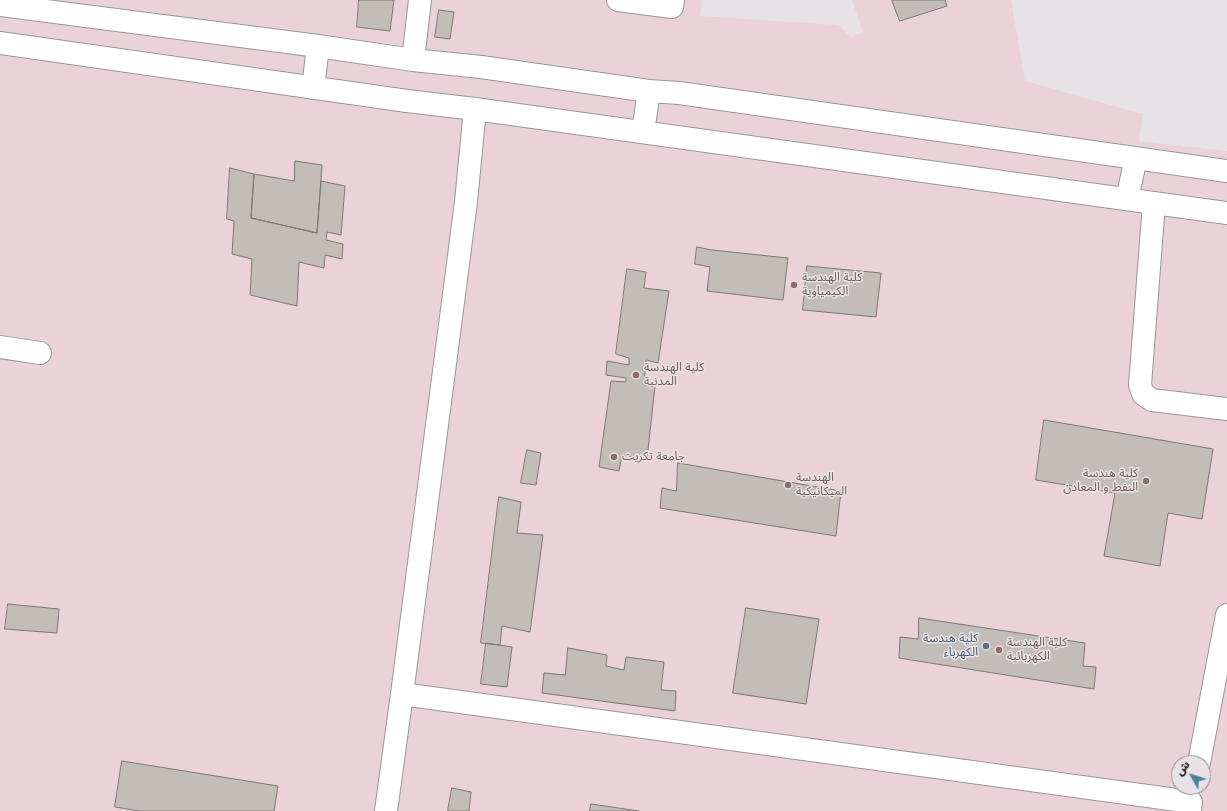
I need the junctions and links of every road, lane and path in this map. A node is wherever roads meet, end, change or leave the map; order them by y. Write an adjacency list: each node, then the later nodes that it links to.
1 (420, 0): 7 (street)
2 (618, 0): 3 (street)
3 (672, 0)
4 (0, 5): 6 (street)
5 (0, 43): 8 (street)
6 (318, 46): 7 (street); 8 (street)
7 (413, 60): 9 (street)
8 (313, 88): 10 (street)
9 (649, 91): 11 (street); 12 (street)
10 (475, 109): 11 (street); 21 (street)
11 (643, 132): 14 (street)
12 (1136, 158): 13 (street); 14 (street)
13 (1227, 171)
14 (1127, 199): 15 (street)
15 (1154, 203): 16 (street); 19 (street)
16 (1227, 213)
17 (0, 348): 18 (street)
18 (40, 353)
19 (1227, 409)
20 (1227, 614): 22 (street)
21 (402, 694): 23 (street); 24 (street)
22 (1201, 755)
23 (1192, 800)
24 (386, 811)

